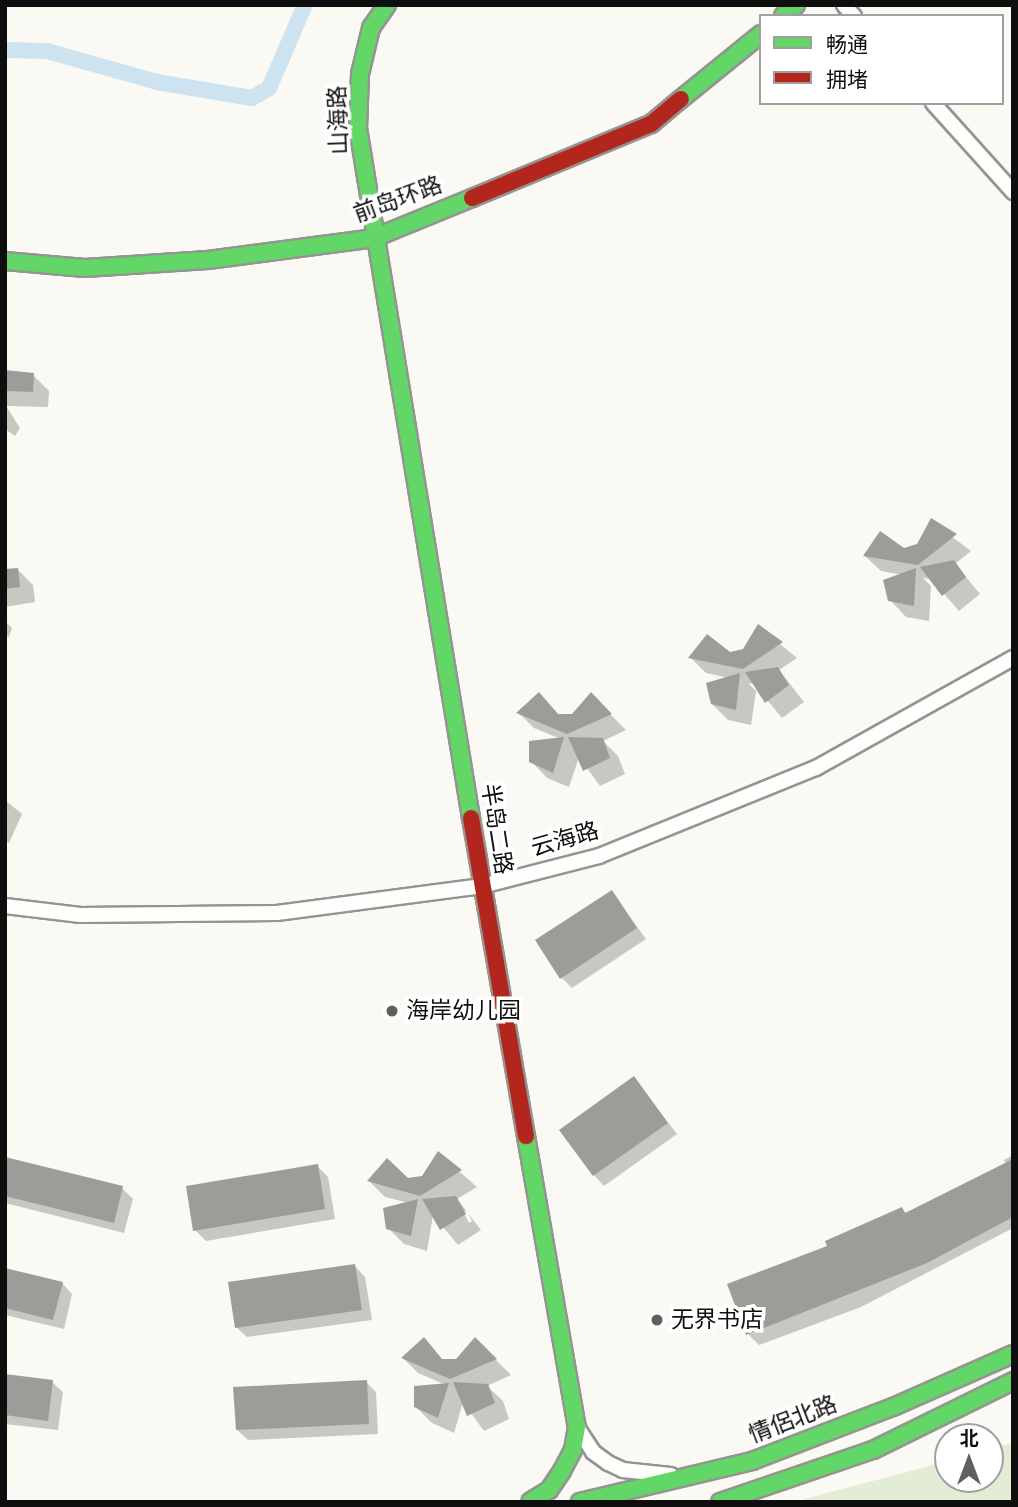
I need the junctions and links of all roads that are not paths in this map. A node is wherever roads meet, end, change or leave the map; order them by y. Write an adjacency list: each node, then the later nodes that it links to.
1 (387, 5): 5 (street, 山海路)
2 (759, 36): 5 (street, 前岛环路)
3 (935, 105): 4 (street)
4 (1013, 192)
5 (374, 238): 6 (street, 前岛环路); 8 (street, 半岛二路)
6 (5, 261)
7 (1013, 658): 8 (street, 云海路)
8 (482, 886): 9 (street, 云海路); 12 (street, 半岛二路)
9 (5, 906)
10 (1013, 1354): 13 (street, 情侶北路)
11 (1013, 1381): 16 (street)
12 (577, 1427): 13 (street); 14 (street)
13 (697, 1477): 15 (street, 情侶北路)
14 (530, 1502)
15 (580, 1502)
16 (720, 1502)

